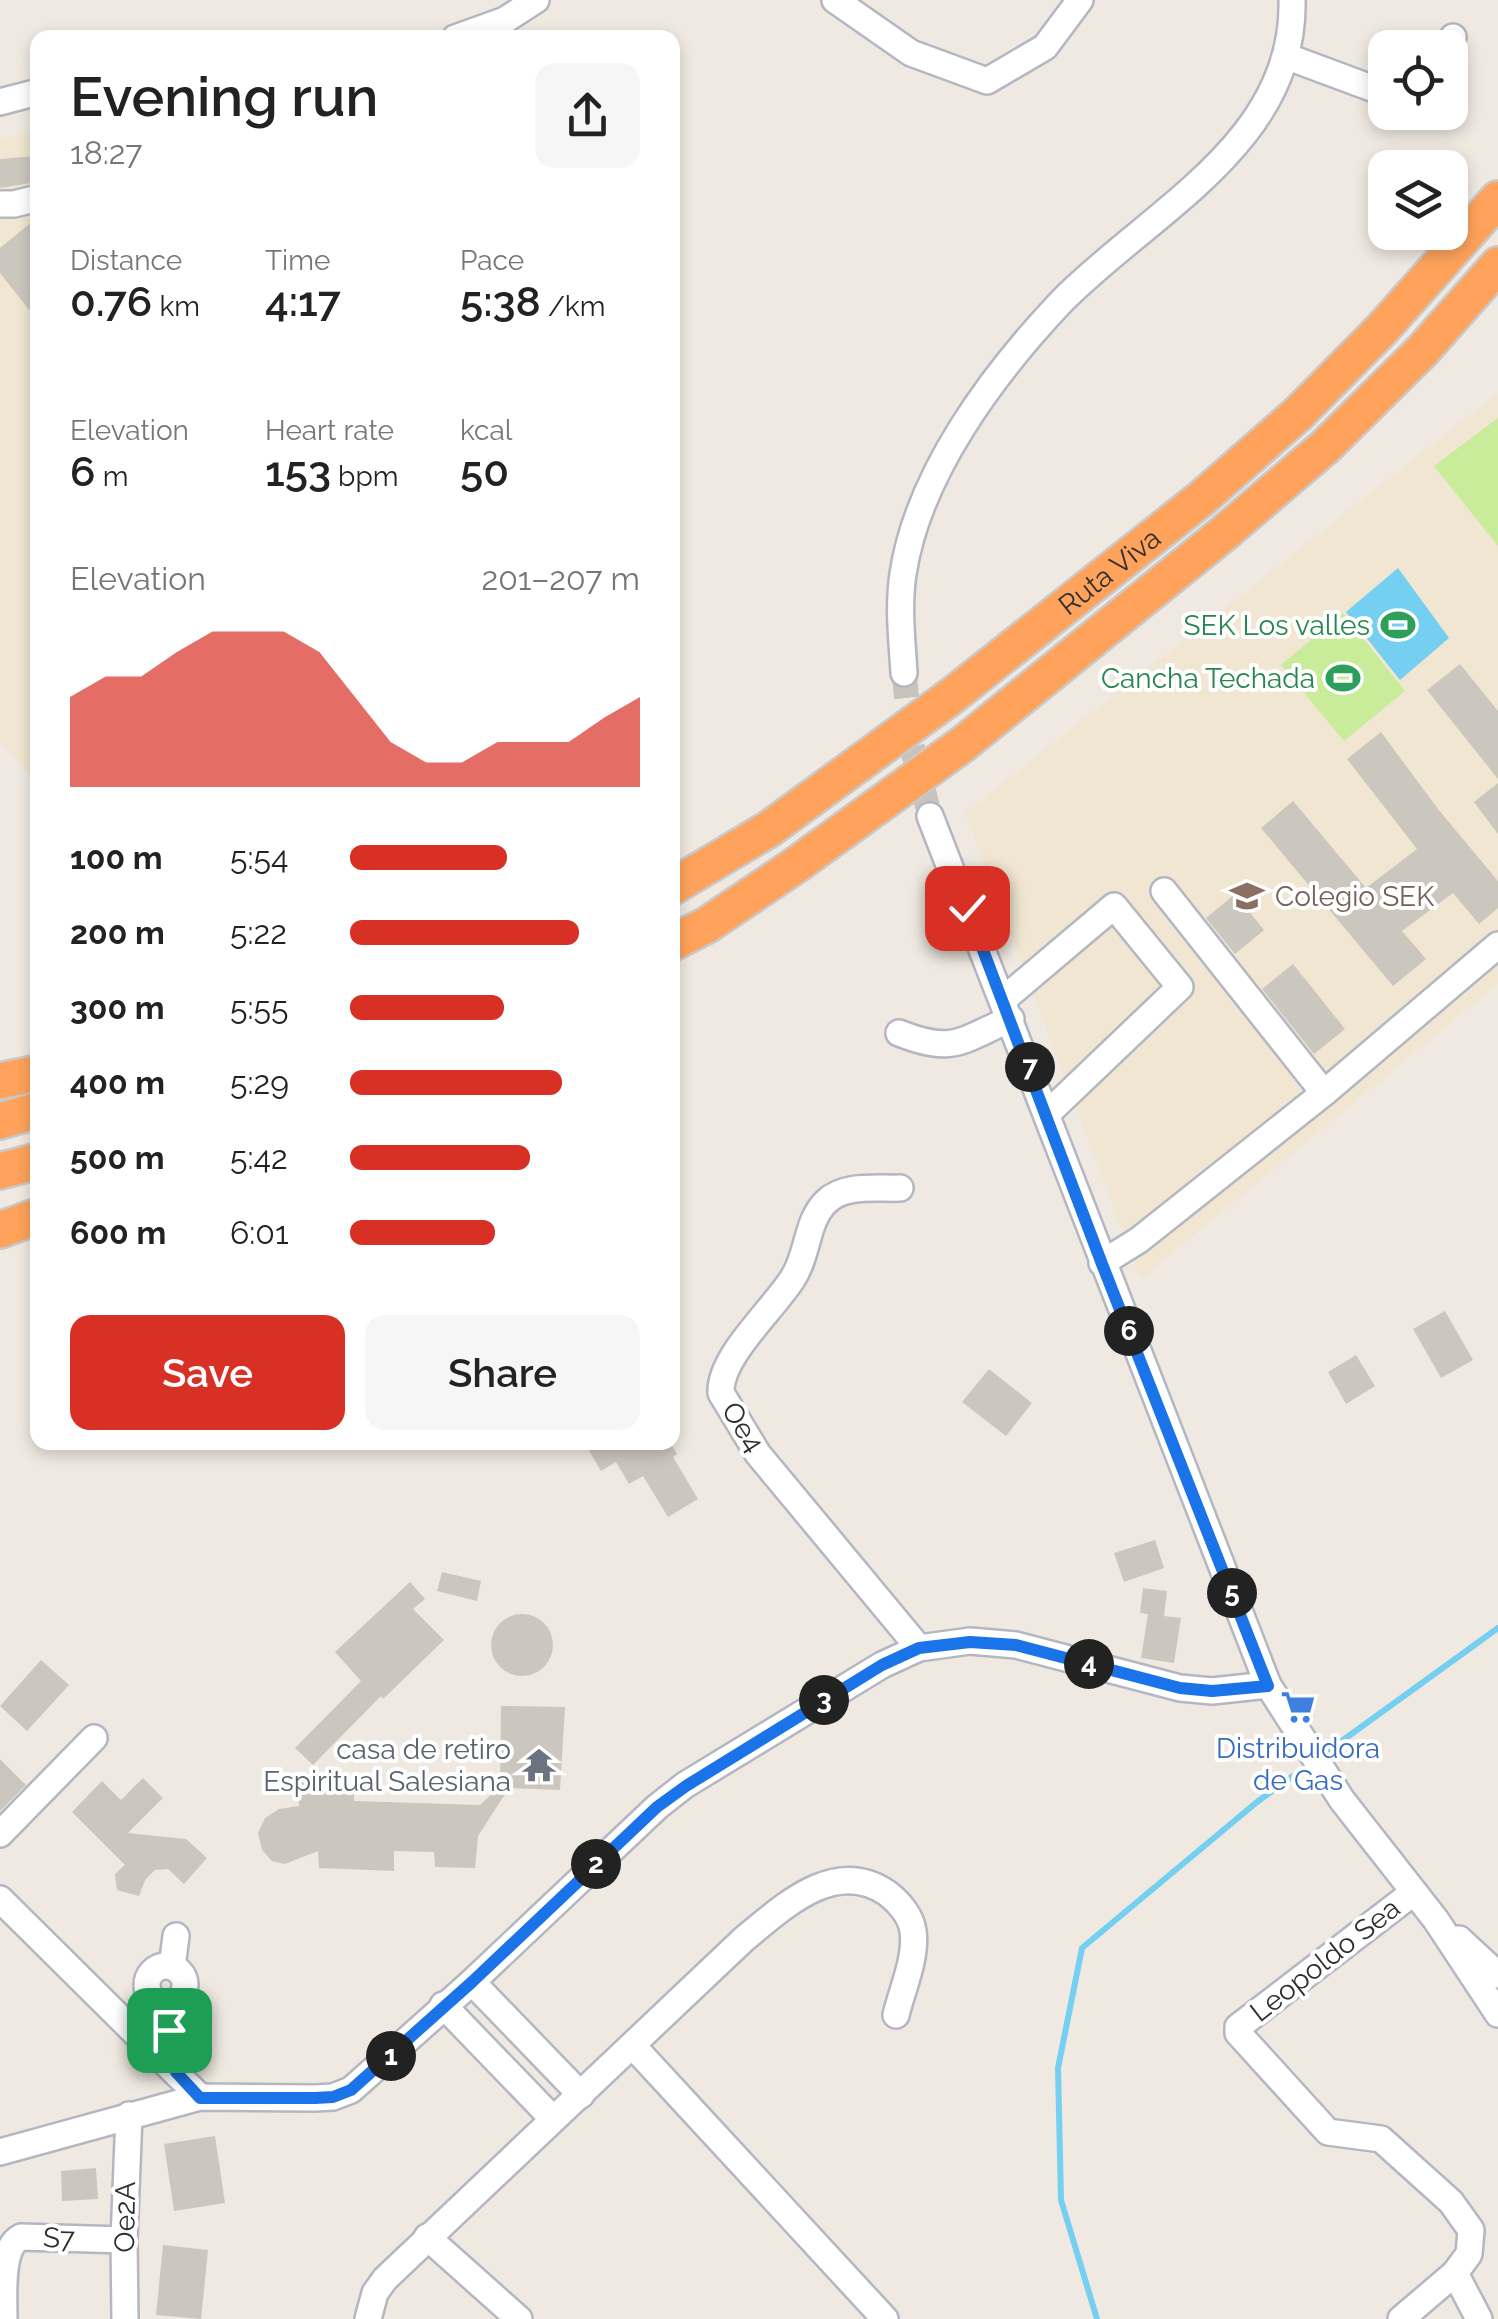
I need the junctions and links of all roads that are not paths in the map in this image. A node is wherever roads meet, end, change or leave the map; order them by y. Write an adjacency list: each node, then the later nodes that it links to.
1 (536, 0): 5 (street)
2 (835, 0): 3 (street)
3 (1080, 0)
4 (1292, 0): 6 (street)
5 (477, 30)
6 (1288, 57): 7 (street); 14 (street)
7 (1368, 87)
8 (30, 94): 9 (street)
9 (0, 102)
10 (30, 200): 12 (street)
11 (1498, 200): 16 (highway, Ruta Viva)
12 (0, 204)
13 (1498, 266): 18 (highway, Ruta Viva)
14 (904, 672)
15 (930, 816): 20 (street)
16 (680, 882)
17 (1164, 891): 24 (street)
18 (680, 939)
19 (1498, 944): 24 (street)
20 (1007, 1009): 21 (street); 26 (street); 26 (street)
21 (900, 1033)
22 (30, 1074): 23 (highway)
23 (0, 1081)
24 (1324, 1093): 33 (street)
25 (30, 1112): 27 (highway)
26 (1048, 1114): 33 (street)
27 (0, 1121)
28 (30, 1163): 29 (highway)
29 (0, 1172)
30 (900, 1188): 34 (street, Oe4)
31 (30, 1219): 32 (highway)
32 (0, 1230)
33 (1102, 1264): 35 (street)
34 (919, 1648): 35 (street); 43 (street)
35 (1268, 1686): 38 (street)
36 (94, 1738): 37 (street)
37 (0, 1834)
38 (1414, 1892): 40 (street); 58 (street, Leopoldo Sea)
39 (0, 1899): 50 (street)
40 (1436, 1920): 42 (street); 45 (street)
41 (176, 1936): 50 (street)
42 (1498, 1975)
43 (472, 1982): 44 (street); 47 (street)
44 (443, 2005): 49 (street); 52 (street)
45 (1498, 2014)
46 (896, 2015): 48 (street)
47 (520, 2032): 49 (street); 51 (street)
48 (633, 2046): 51 (street); 63 (street)
49 (494, 2058): 54 (street)
50 (176, 2072): 52 (street)
51 (581, 2094): 54 (street)
52 (200, 2098): 53 (street)
53 (129, 2115): 55 (street); 57 (street, Oe2A)
54 (554, 2120): 56 (street)
55 (0, 2152)
56 (427, 2238): 61 (street); 62 (street)
57 (124, 2240): 59 (street, S7); 60 (street, Oe2A)
58 (1455, 2272): 64 (street); 65 (street)
59 (4, 2319)
60 (126, 2319)
61 (368, 2319)
62 (518, 2319)
63 (885, 2319)
64 (1401, 2319)
65 (1479, 2319)

